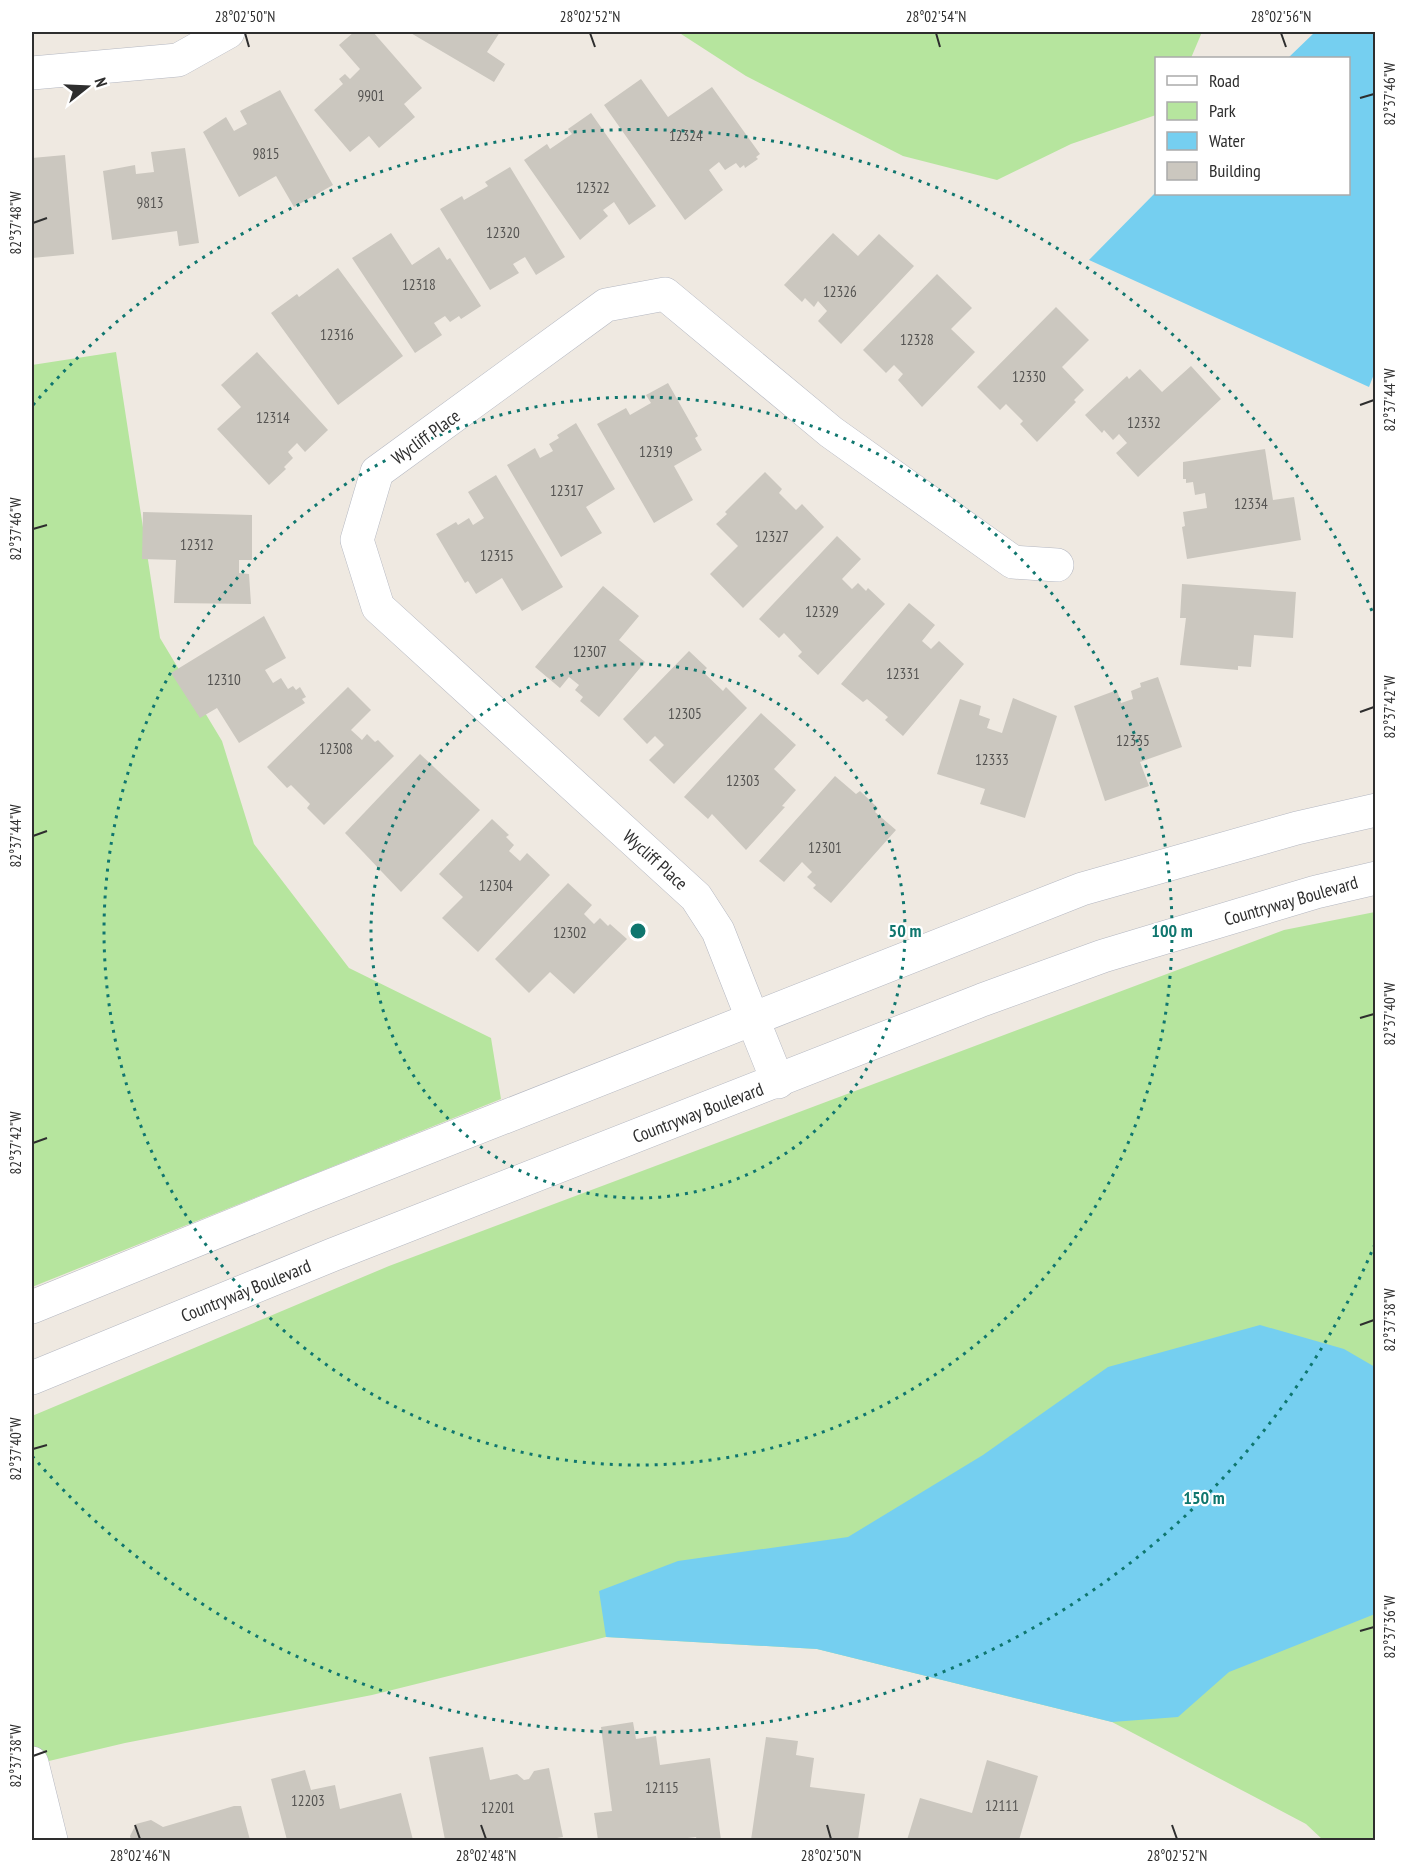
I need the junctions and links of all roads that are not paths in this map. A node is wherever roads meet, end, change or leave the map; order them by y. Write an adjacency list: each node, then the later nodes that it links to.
1 (228, 32): 2 (street)
2 (32, 73)
3 (1057, 565): 6 (street, Wycliff Place)
4 (1376, 810): 6 (street)
5 (1376, 878): 7 (street, Countryway Boulevard)
6 (753, 1020): 7 (street); 8 (street)
7 (778, 1082): 9 (street, Countryway Boulevard)
8 (32, 1307)
9 (32, 1378)
10 (32, 1763): 11 (street)
11 (51, 1840)

